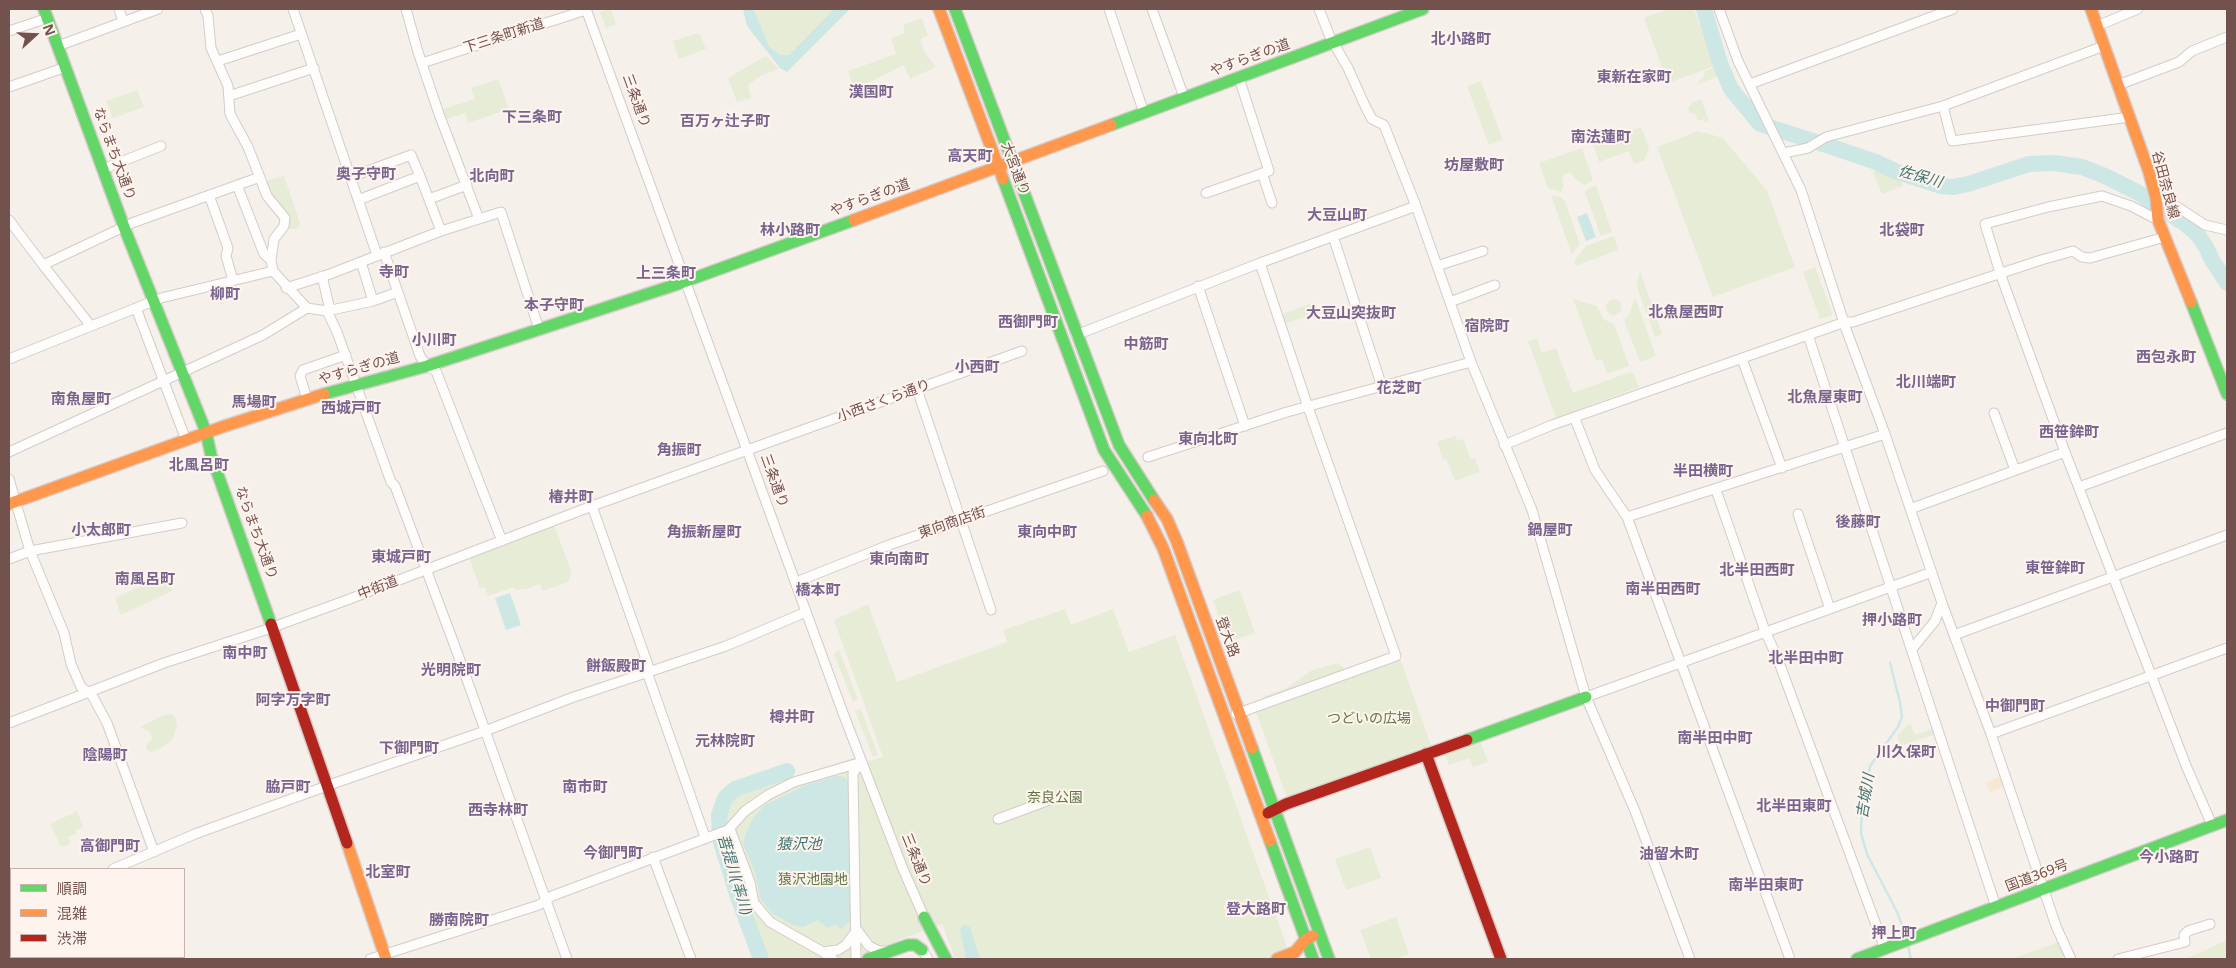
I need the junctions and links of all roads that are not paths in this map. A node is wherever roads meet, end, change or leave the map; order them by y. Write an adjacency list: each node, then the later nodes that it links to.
1 (119, 9): 18 (street)
2 (158, 9): 18 (street)
3 (206, 9): 26 (street)
4 (293, 9): 21 (street)
5 (406, 9): 27 (street)
6 (586, 9): 27 (street, 下三条町新道); 76 (street, 三条通り)
7 (939, 9): 42 (main road, 大宮通り)
8 (955, 9): 41 (main road, 大宮通り)
9 (1108, 9): 37 (street)
10 (1152, 9): 35 (street)
11 (1320, 9): 23 (street)
12 (1423, 9): 23 (main road, やすらぎの道)
13 (1720, 9): 31 (street)
14 (1953, 9): 31 (street)
15 (2091, 9): 19 (main road, 谷田奈良線)
16 (2138, 9): 19 (street)
17 (46, 13): 20 (street); 24 (main road, ならまち大通り)
18 (123, 21): 24 (street)
19 (2097, 26): 25 (main road, 谷田奈良線)
20 (9, 31)
21 (301, 34): 26 (street); 29 (street)
22 (2227, 37): 32 (street)
23 (1334, 42): 30 (main road, やすらぎの道); 56 (street)
24 (58, 46): 28 (main road, ならまち大通り)
25 (2104, 46): 32 (main road, 谷田奈良線); 36 (street)
26 (218, 61): 34 (street)
27 (422, 63): 49 (street)
28 (66, 67): 33 (street); 43 (main road, ならまち大通り)
29 (314, 68): 34 (street); 47 (street)
30 (1238, 78): 35 (main road, やすらぎの道); 44 (street)
31 (1750, 84): 40 (street)
32 (2118, 85): 38 (main road, 谷田奈良線)
33 (9, 87)
34 (229, 96): 45 (street)
35 (1184, 97): 37 (main road, やすらぎの道)
36 (1943, 106): 38 (street); 40 (street)
37 (1144, 113): 41 (main road, やすらぎの道)
38 (2130, 118): 51 (main road, 谷田奈良線)
39 (160, 146): 43 (street)
40 (1784, 153): 87 (street)
41 (1014, 162): 42 (main road, やすらぎの道); 90 (main road, 大宮通り)
42 (998, 167): 76 (main road, やすらぎの道); 92 (main road, 大宮通り)
43 (103, 169): 60 (main road, ならまち大通り)
44 (1262, 173): 50 (street); 55 (street)
45 (260, 176): 48 (street); 67 (street)
46 (420, 176): 47 (street); 53 (street); 54 (street)
47 (351, 177): 54 (street)
48 (237, 185): 52 (street); 67 (street)
49 (467, 185): 53 (street); 57 (street)
50 (1206, 193)
51 (2155, 195): 58 (main road, 谷田奈良線); 61 (street)
52 (209, 196): 60 (street); 75 (street)
53 (429, 199): 62 (street)
54 (358, 200): 66 (street)
55 (1272, 203)
56 (1416, 206): 63 (street); 71 (street)
57 (479, 219): 62 (street); 89 (street)
58 (2157, 219): 64 (main road, 谷田奈良線); 73 (street)
59 (9, 220): 70 (street)
60 (124, 227): 70 (street); 82 (main road, ならまち大通り)
61 (2227, 230)
62 (441, 231): 66 (street)
63 (1334, 236): 69 (street); 102 (street)
64 (2165, 237): 73 (street); 104 (main road, 谷田奈良線)
65 (1483, 251): 71 (street)
66 (381, 254): 68 (street); 80 (street)
67 (271, 260): 72 (street)
68 (360, 262): 74 (street); 81 (street)
69 (1260, 263): 78 (street); 106 (street)
70 (43, 265): 88 (street)
71 (1437, 266): 83 (street)
72 (273, 271): 75 (street); 79 (street)
73 (2000, 273): 87 (street); 118 (street)
74 (322, 276): 79 (street); 86 (street)
75 (233, 280): 82 (street)
76 (684, 282): 89 (main road, やすらぎの道); 116 (street, 三条通り)
77 (1495, 285): 83 (street)
78 (1198, 286): 90 (street); 109 (street)
79 (286, 288): 85 (street)
80 (398, 292): 81 (street); 98 (street)
81 (373, 301): 86 (street)
82 (153, 302): 84 (street); 99 (main road, ならまち大通り)
83 (1450, 302): 97 (street)
84 (136, 308): 88 (street); 100 (street)
85 (307, 308): 86 (street); 99 (street)
86 (328, 311): 94 (street)
87 (1845, 322): 91 (street); 112 (street)
88 (91, 326): 95 (street)
89 (539, 329): 98 (main road, やすらぎの道)
90 (1076, 335): 92 (street); 135 (main road, 登大路)
91 (1808, 336): 96 (street); 115 (street)
92 (1063, 340): 136 (main road)
93 (1022, 351): 103 (street, 小西さくら通り)
94 (346, 355): 101 (street); 105 (street)
95 (9, 359)
96 (1742, 359): 108 (street); 120 (street)
97 (1471, 362): 102 (street); 114 (street)
98 (428, 366): 101 (main road, やすらぎの道); 134 (street)
99 (182, 372): 100 (street); 110 (main road, ならまち大通り)
100 (164, 380): 113 (street); 117 (street)
101 (356, 385): 105 (main road, やすらぎの道); 139 (street)
102 (1382, 387): 106 (street)
103 (917, 389): 116 (street, 小西さくら通り); 131 (street)
104 (2227, 394)
105 (307, 399): 110 (main road, やすらぎの道)
106 (1308, 407): 109 (street); 159 (street)
107 (1994, 413): 121 (street)
108 (1575, 419): 114 (street); 130 (street)
109 (1246, 426): 119 (street)
110 (206, 432): 113 (main road, やすらぎの道); 148 (main road, ならまち大通り)
111 (2227, 433): 124 (street)
112 (1885, 434): 115 (street); 128 (street)
113 (186, 440): 126 (main road, やすらぎの道)
114 (1504, 445): 157 (street)
115 (1846, 448): 120 (street); 143 (street)
116 (747, 451): 127 (street, 中街道); 147 (street, 三条通り)
117 (9, 452)
118 (2065, 452): 121 (street); 124 (street)
119 (1148, 457)
120 (1782, 468): 125 (street)
121 (2015, 470): 128 (street)
122 (1103, 471): 131 (street, 東向商店街)
123 (9, 479): 126 (street)
124 (2079, 487): 141 (street)
125 (1716, 490): 130 (street); 149 (street)
126 (12, 503): 137 (street)
127 (592, 506): 134 (street, 中街道); 154 (street)
128 (1910, 509): 140 (street)
129 (1798, 514): 145 (street)
130 (1627, 517): 153 (street)
131 (961, 520): 142 (street, 東向商店街); 146 (street)
132 (182, 523): 137 (street)
133 (2227, 534): 141 (street)
134 (502, 541): 139 (street, 中街道)
135 (1177, 542): 136 (main road); 159 (main road, 登大路)
136 (1163, 548): 158 (main road)
137 (30, 551): 138 (street); 156 (street)
138 (9, 559)
139 (425, 570): 148 (street, 中街道); 161 (street)
140 (1932, 572): 143 (street); 144 (street)
141 (2114, 578): 150 (street); 155 (street)
142 (801, 580)
143 (1891, 586): 145 (street); 152 (street)
144 (1942, 603): 150 (street); 152 (street)
145 (1830, 609): 149 (street)
146 (991, 610)
147 (806, 612): 154 (street); 164 (street, 三条通り)
148 (273, 627): 156 (street, 中街道); 165 (main road, ならまち大通り)
149 (1765, 631): 153 (street); 185 (street)
150 (1954, 635): 162 (street)
151 (2227, 648): 155 (street)
152 (1912, 649): 179 (street)
153 (1680, 663): 157 (street); 202 (street)
154 (647, 672): 161 (street); 173 (street)
155 (2152, 676): 162 (street); 171 (street)
156 (89, 693): 160 (street, 中街道); 174 (street)
157 (1586, 697): 163 (main road); 201 (street)
158 (1223, 712): 159 (street); 168 (main road)
159 (1239, 714): 167 (main road, 登大路)
160 (9, 723)
161 (485, 731): 165 (street); 178 (street)
162 (1991, 734): 177 (street)
163 (1426, 754): 167 (main road); 200 (main road)
164 (862, 762): 172 (street); 180 (street, 三条通り); 182 (street)
165 (328, 785): 174 (street); 189 (main road, ならまち大通り)
166 (1052, 799): 169 (street)
167 (1274, 810): 168 (main road); 183 (main road, 登大路)
168 (1261, 816): 184 (main road)
169 (998, 819)
170 (2227, 820): 171 (main road, 国道369号)
171 (2212, 826): 177 (main road, 国道369号)
172 (729, 829): 173 (street); 187 (street)
173 (705, 837): 175 (street)
174 (154, 852): 176 (street)
175 (653, 857): 178 (street); 192 (street)
176 (119, 868)
177 (2044, 889): 179 (main road, 国道369号); 204 (street)
178 (546, 901): 189 (street); 191 (street)
179 (1996, 907): 185 (main road, 国道369号)
180 (924, 917): 196 (main road, 三条通り)
181 (2210, 924): 205 (street)
182 (857, 930): 186 (street); 187 (street); 194 (street)
183 (1320, 934): 184 (main road); 199 (main road, 登大路)
184 (1306, 939): 197 (main road); 198 (main road)
185 (1885, 949): 203 (main road, 国道369号)
186 (890, 951): 188 (main road); 195 (main road)
187 (823, 952): 193 (street)
188 (925, 954)
189 (386, 957): 190 (street)
190 (370, 959)
191 (567, 959)
192 (691, 959)
193 (833, 959)
194 (856, 959)
195 (868, 959)
196 (946, 959)
197 (1277, 959)
198 (1313, 959)
199 (1329, 959)
200 (1501, 959)
201 (1690, 959)
202 (1790, 959)
203 (1857, 959)
204 (2071, 959)
205 (2118, 959)

